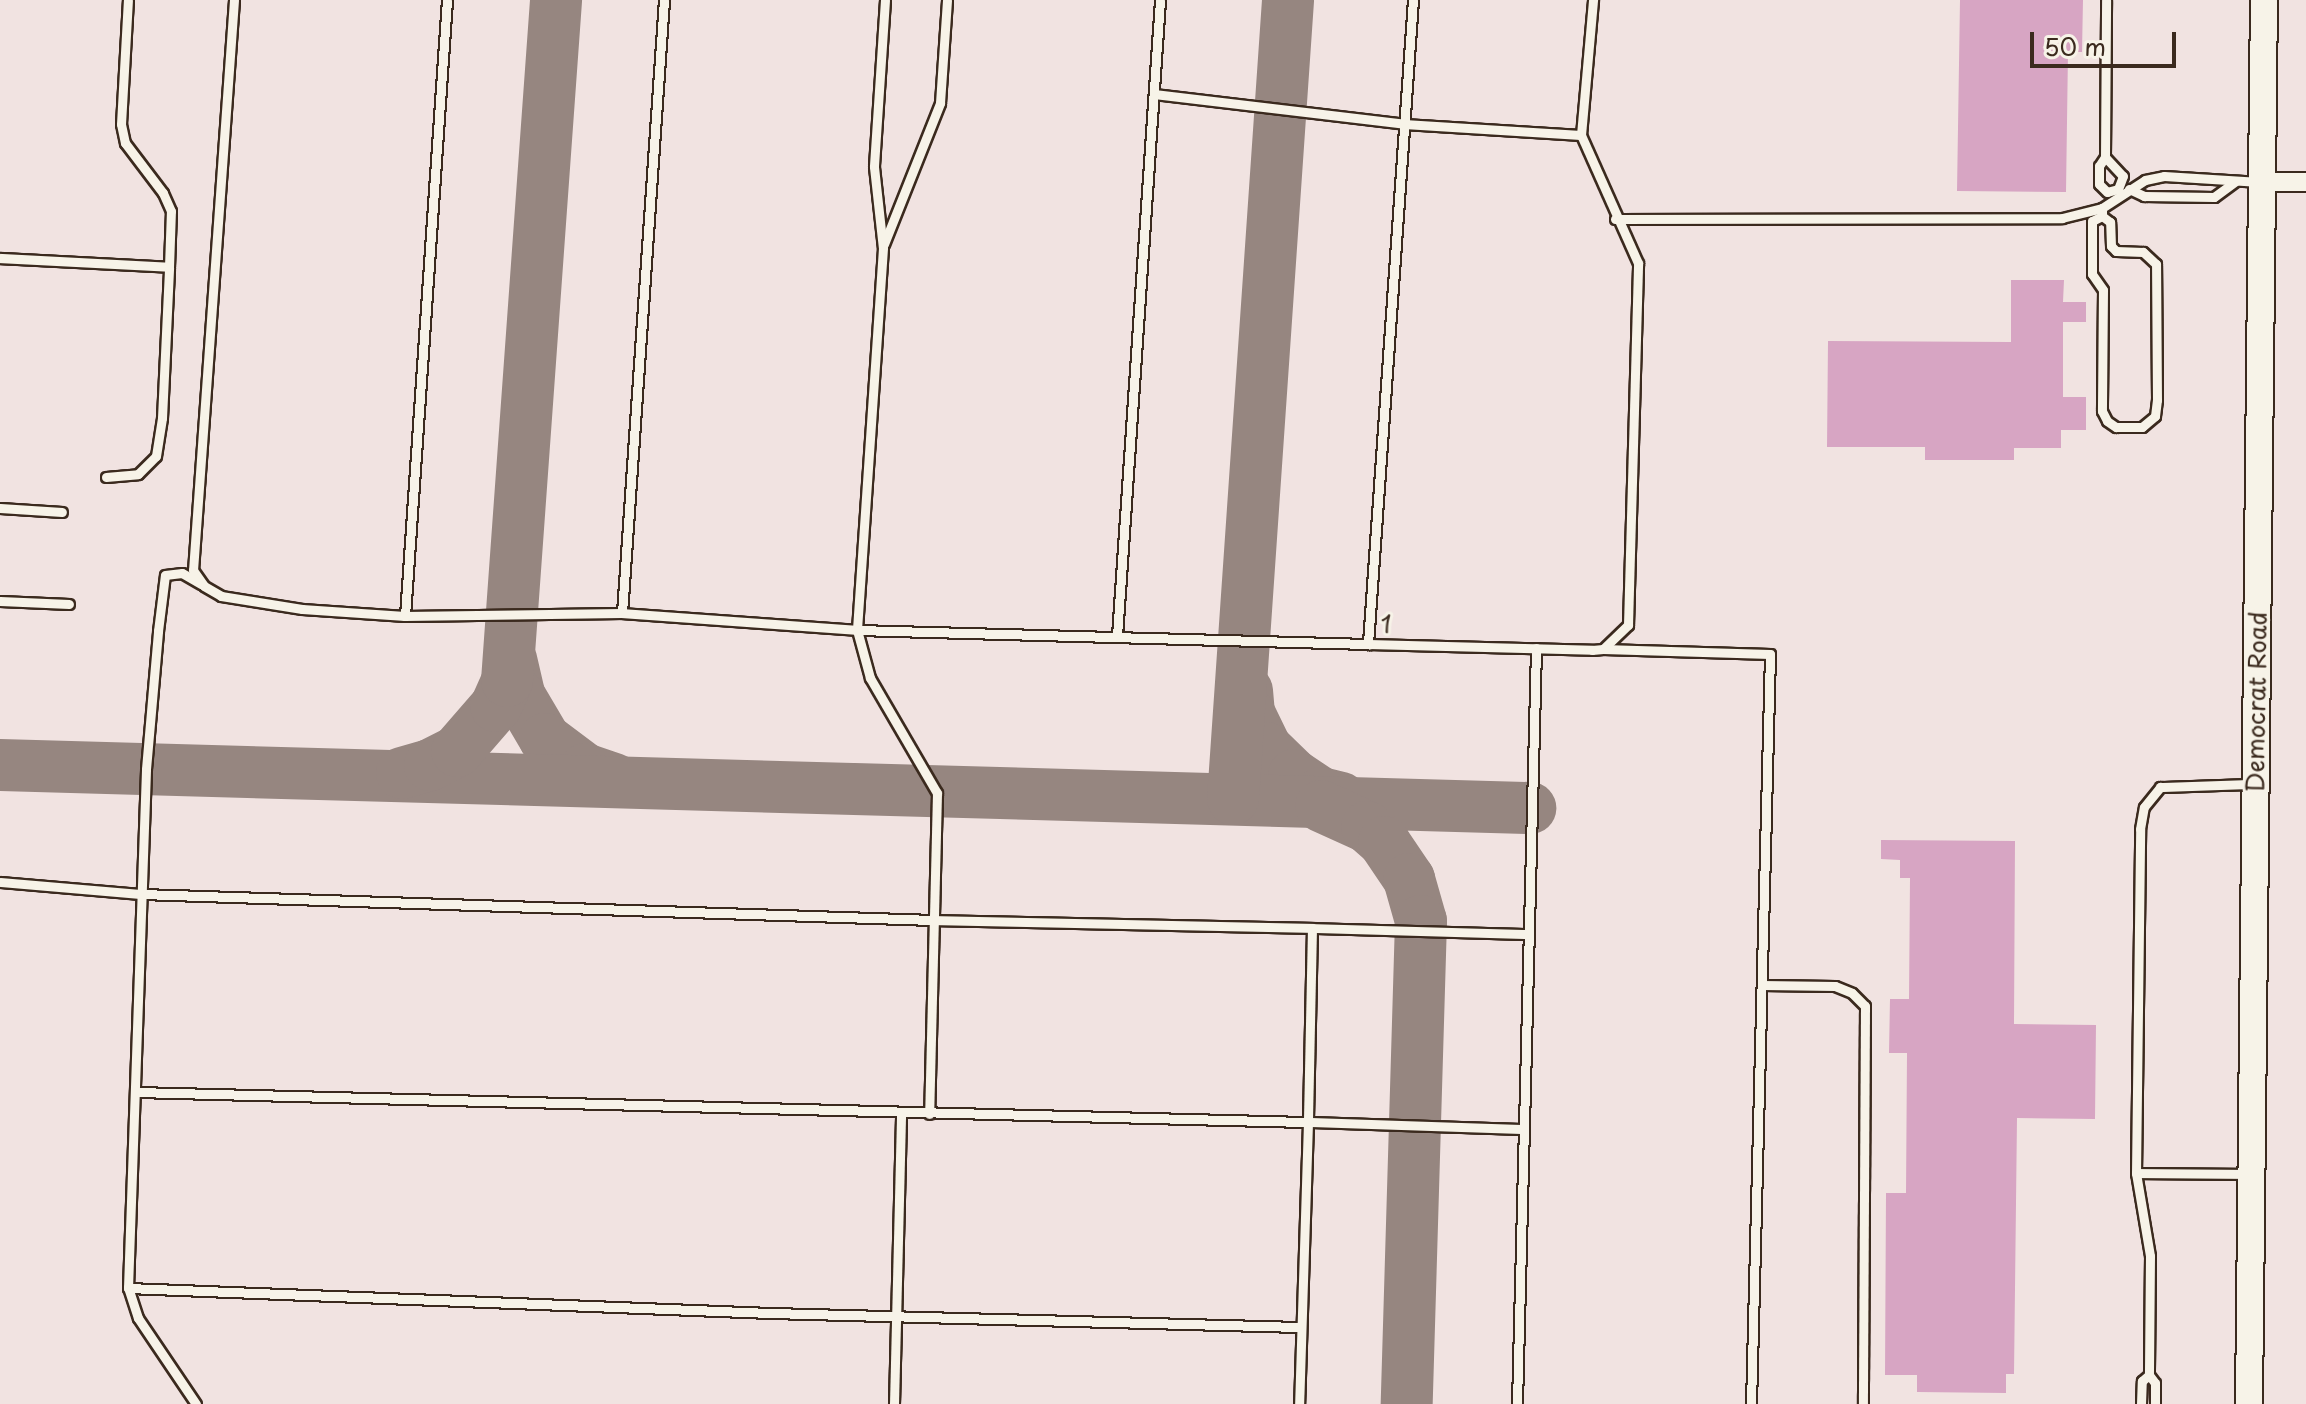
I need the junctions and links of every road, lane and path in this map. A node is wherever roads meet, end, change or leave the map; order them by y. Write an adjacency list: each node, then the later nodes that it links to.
1 (128, 0): 23 (lane)
2 (234, 0): 27 (lane)
3 (447, 0): 31 (lane)
4 (664, 0): 30 (lane)
5 (885, 0): 21 (lane)
6 (947, 0): 21 (lane)
7 (1160, 0): 12 (lane)
8 (1413, 0): 13 (lane, 1)
9 (1593, 0): 14 (lane)
10 (2106, 0): 15 (lane)
11 (2264, 0): 16 (main road, Democrat Road)
12 (1154, 94): 13 (lane); 33 (lane)
13 (1404, 124): 14 (lane); 34 (lane, 1)
14 (1581, 135): 20 (lane)
15 (2105, 157): 18 (lane); 18 (lane)
16 (2248, 182): 17 (street); 18 (lane); 18 (lane); 37 (main road, Democrat Road)
17 (2306, 182)
18 (2123, 190): 19 (lane)
19 (2102, 212): 19 (lane); 20 (lane)
20 (1615, 219): 36 (lane)
21 (883, 248): 32 (lane)
22 (0, 258): 23 (lane)
23 (169, 267): 24 (lane)
24 (106, 477)
25 (0, 508): 26 (lane)
26 (62, 512)
27 (204, 586): 31 (lane); 39 (lane)
28 (0, 601): 29 (lane)
29 (69, 604)
30 (622, 613): 31 (lane); 32 (lane)
31 (405, 616)
32 (857, 630): 33 (lane); 40 (lane)
33 (1117, 636): 34 (lane)
34 (1368, 644): 35 (lane, 1)
35 (1536, 648): 36 (lane, 1); 42 (lane)
36 (1603, 649): 43 (lane, 1)
37 (2255, 784): 49 (lane); 50 (main road, Democrat Road)
38 (0, 882): 39 (lane)
39 (141, 894): 40 (lane); 44 (lane)
40 (934, 920): 41 (lane); 46 (lane)
41 (1312, 928): 42 (lane); 47 (lane)
42 (1528, 934): 48 (lane)
43 (1762, 985): 59 (lane); 60 (lane)
44 (136, 1092): 45 (lane); 51 (lane)
45 (901, 1113): 46 (lane); 52 (lane)
46 (929, 1114): 47 (lane)
47 (1308, 1122): 48 (lane); 53 (lane)
48 (1524, 1129): 58 (lane)
49 (2136, 1173): 50 (lane); 54 (lane)
50 (2251, 1175): 63 (main road, Democrat Road)
51 (128, 1288): 52 (lane); 55 (lane)
52 (896, 1315): 53 (lane); 56 (lane)
53 (1300, 1327): 57 (lane)
54 (2149, 1375): 61 (lane); 62 (lane)
55 (196, 1404)
56 (894, 1404)
57 (1299, 1404)
58 (1517, 1404)
59 (1751, 1404)
60 (1863, 1404)
61 (2141, 1404)
62 (2155, 1404)
63 (2249, 1404)

